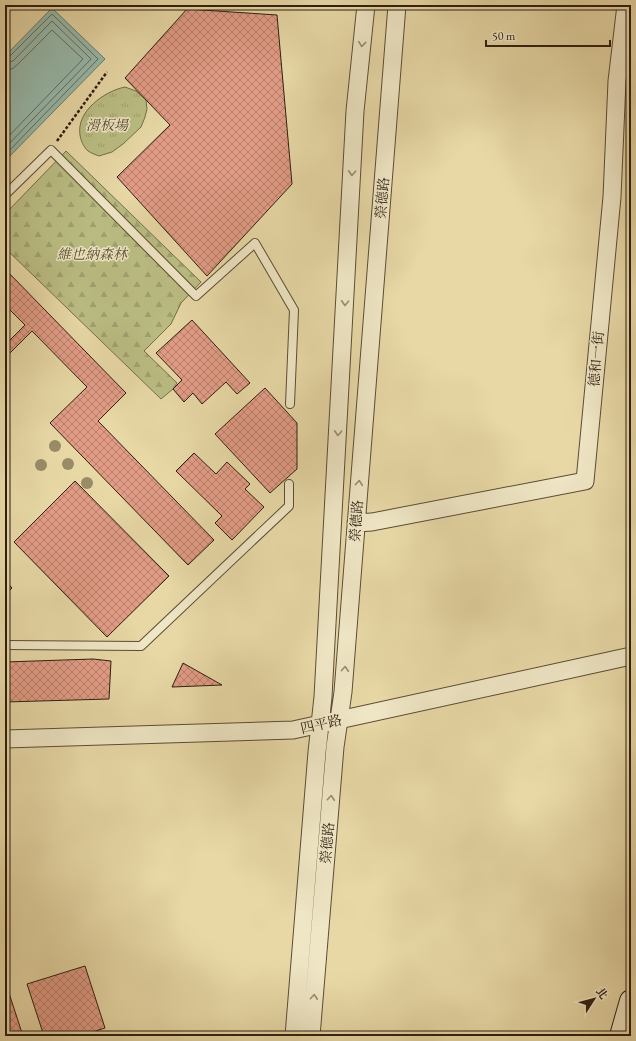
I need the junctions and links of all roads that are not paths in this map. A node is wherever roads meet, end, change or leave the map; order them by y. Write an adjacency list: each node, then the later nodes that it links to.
1 (366, 5): 11 (street, 榮德路, one-way to 11)
2 (397, 5): 7 (street, 榮德路, one-way to 2)
3 (626, 5): 7 (street, 德和一街)
4 (5, 195): 5 (lane)
5 (290, 404)
6 (289, 484): 8 (lane)
7 (356, 523): 10 (street, 榮德路, one-way to 7)
8 (5, 645)
9 (631, 656): 10 (street, 四平路)
10 (340, 720): 11 (street, 四平路); 15 (street, 榮德路, one-way to 10)
11 (321, 724): 12 (street, 四平路); 14 (street, 榮德路)
12 (5, 739)
13 (631, 1001): 16 (street)
14 (294, 1036)
15 (311, 1036)
16 (621, 1036)

